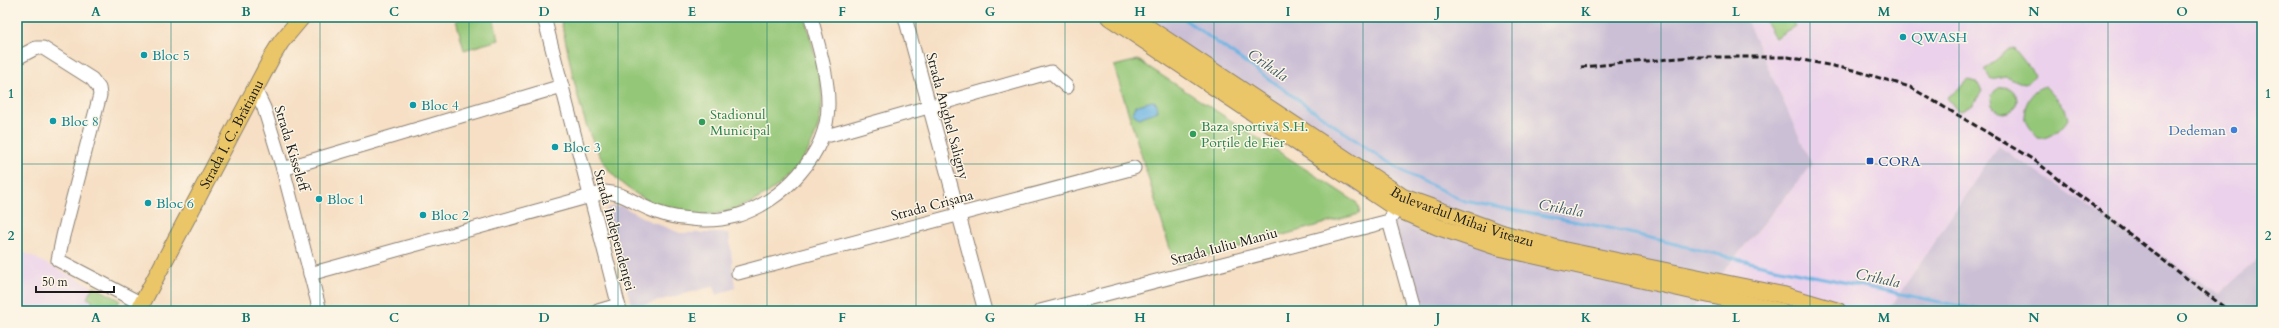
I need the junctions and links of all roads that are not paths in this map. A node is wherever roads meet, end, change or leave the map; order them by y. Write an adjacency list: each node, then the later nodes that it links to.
1 (287, 17): 8 (main road, Strada I. C. Brătianu)
2 (302, 17): 8 (main road, Strada I. C. Brătianu)
3 (544, 17): 10 (street, Strada Independenței)
4 (811, 17): 17 (street)
5 (1109, 17): 18 (main road, Bulevardul Mihai Viteazu)
6 (1132, 17): 18 (main road, Bulevardul Mihai Viteazu)
7 (906, 21): 13 (street, Strada Anghel Saligny)
8 (281, 42): 12 (main road, Strada I. C. Brătianu)
9 (17, 58): 23 (street)
10 (562, 86): 16 (street); 17 (street, Strada Independenței)
11 (1068, 87): 13 (street)
12 (255, 89): 16 (street, Strada Kisseleff); 23 (main road, Strada I. C. Brătianu)
13 (929, 106): 14 (street); 19 (street, Strada Anghel Saligny)
14 (830, 135)
15 (1134, 168): 19 (street, Strada Crișana)
16 (283, 169): 22 (street, Strada Kisseleff)
17 (590, 196): 22 (street); 24 (street, Strada Independenței)
18 (1396, 209): 20 (main road, Bulevardul Mihai Viteazu); 28 (street, Strada Iuliu Maniu); 29 (street)
19 (958, 215): 21 (street, Strada Crișana); 27 (street, Strada Anghel Saligny)
20 (1639, 272): 30 (main road, Bulevardul Mihai Viteazu); 31 (main road, Bulevardul Mihai Viteazu)
21 (738, 273)
22 (310, 274): 25 (street, Strada Kisseleff)
23 (140, 308)
24 (619, 308): 26 (street)
25 (320, 311)
26 (598, 311)
27 (985, 311)
28 (1040, 311)
29 (1414, 311)
30 (1781, 311)
31 (1838, 311)

